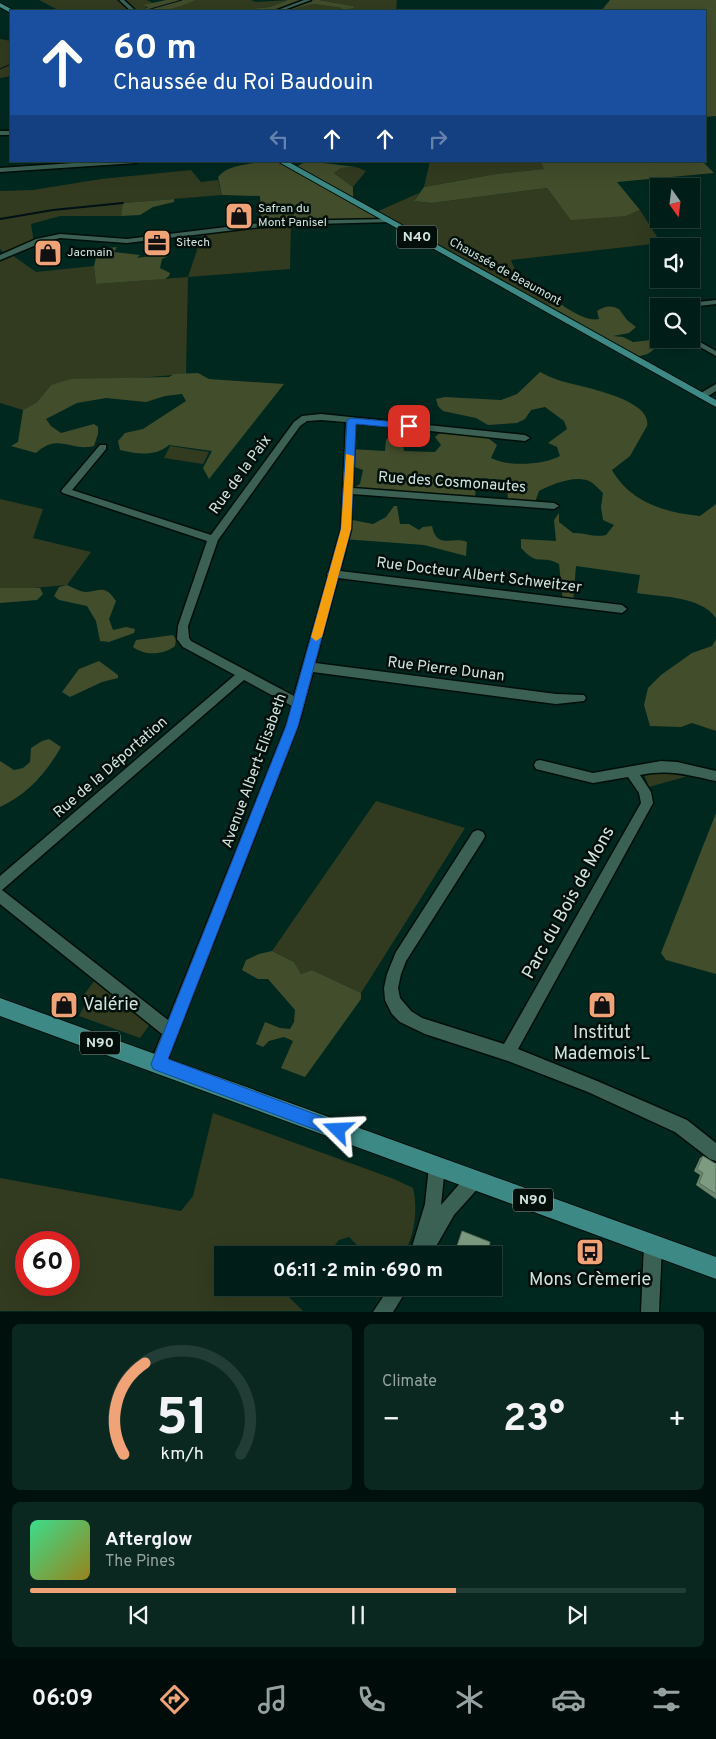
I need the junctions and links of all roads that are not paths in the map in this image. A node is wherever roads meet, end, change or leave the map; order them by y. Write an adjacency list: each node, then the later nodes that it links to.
1 (121, 0): 3 (street)
2 (309, 0): 4 (street)
3 (133, 10)
4 (280, 10)
5 (121, 162): 7 (street)
6 (283, 162): 8 (main road, Chaussée de Beaumont / N40)
7 (0, 170)
8 (389, 221): 9 (street); 15 (main road, Chaussée de Beaumont / N40)
9 (0, 258)
10 (716, 302): 11 (street)
11 (700, 304)
12 (700, 345): 13 (street)
13 (716, 354)
14 (716, 387): 15 (street)
15 (702, 396): 16 (main road, Chaussée de Beaumont / N40)
16 (716, 404)
17 (351, 420): 18 (street, Rue de la Paix); 20 (street, Avenue Albert-Elisabeth); 22 (street, Rue de la Paix)
18 (525, 438)
19 (103, 447): 22 (street)
20 (348, 490): 21 (street, Rue des Cosmonautes); 23 (street, Avenue Albert-Elisabeth)
21 (554, 506)
22 (213, 539): 26 (street, Rue de la Paix)
23 (332, 574): 24 (street, Rue Docteur Albert Schweitzer); 25 (street, Avenue Albert-Elisabeth)
24 (622, 609)
25 (309, 667): 27 (street, Rue Pierre Dunan); 28 (street, Avenue Albert-Elisabeth)
26 (244, 674): 28 (street, Rue de la Paix); 33 (street, Rue de la Déportation)
27 (580, 698)
28 (298, 704): 36 (street, Avenue Albert-Elisabeth)
29 (540, 764): 30 (street)
30 (631, 771): 31 (street); 37 (street, Parc du Bois de Mons)
31 (716, 776)
32 (478, 836): 37 (street)
33 (0, 885)
34 (0, 896): 36 (street)
35 (0, 1007): 38 (main road, N90)
36 (170, 1031): 38 (street, Avenue Albert-Elisabeth)
37 (508, 1053): 39 (street)
38 (158, 1064): 40 (main road, N90)
39 (716, 1153)
40 (437, 1166): 41 (main road, N90); 43 (street)
41 (475, 1179): 42 (main road, N90); 44 (street)
42 (653, 1245): 45 (main road, N90); 48 (street)
43 (422, 1246)
44 (425, 1246)
45 (716, 1268)
46 (393, 1296): 47 (street)
47 (382, 1312)
48 (650, 1312)

